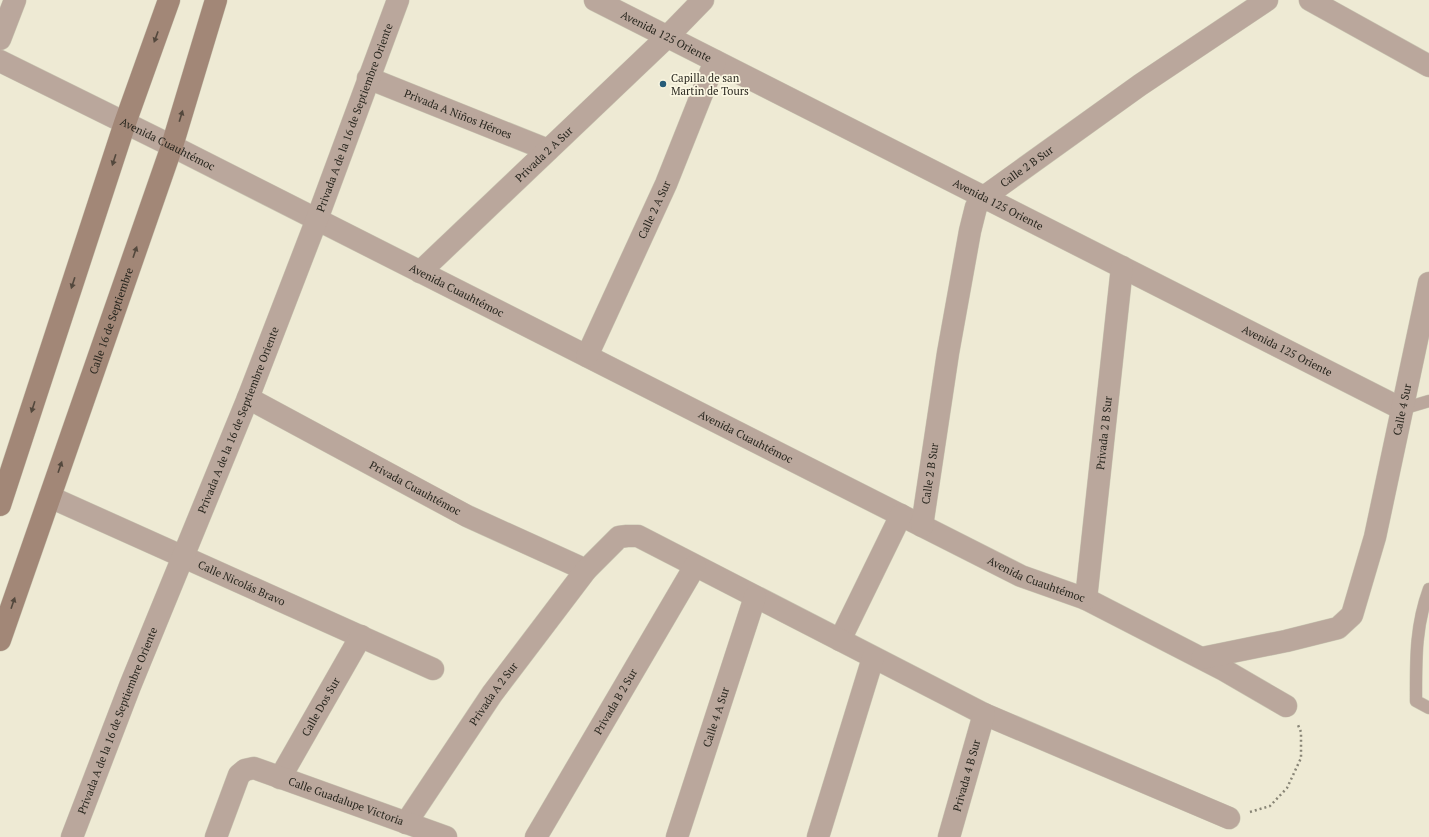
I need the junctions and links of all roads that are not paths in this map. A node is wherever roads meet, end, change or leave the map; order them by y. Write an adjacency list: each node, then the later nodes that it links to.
1 (15, 0): 10 (street)
2 (169, 0): 15 (main road, one-way to 15)
3 (216, 0): 16 (main road, Calle 16 de Septiembre, one-way to 3)
4 (398, 0): 14 (street, Privada A de la 16 de Septiembre Oriente)
5 (595, 0): 9 (street, Avenida 125 Oriente)
6 (703, 0): 9 (street)
7 (1267, 0): 18 (street, Calle 2 B Sur)
8 (1310, 0): 13 (street)
9 (667, 37): 12 (street, Avenida 125 Oriente); 17 (street, Privada 2 A Sur)
10 (0, 39)
11 (0, 61): 15 (street, Avenida Cuauhtémoc)
12 (715, 61): 18 (street, Avenida 125 Oriente); 23 (street, Calle 2 A Sur)
13 (1429, 66)
14 (368, 78): 17 (street, Privada A Niños Héroes); 19 (street, Privada A de la 16 de Septiembre Oriente)
15 (125, 123): 16 (street, Avenida Cuauhtémoc); 27 (main road, one-way to 27)
16 (172, 146): 19 (street, Avenida Cuauhtémoc); 28 (main road, Calle 16 de Septiembre, one-way to 16)
17 (548, 150): 21 (street, Privada 2 A Sur)
18 (984, 197): 20 (street, Avenida 125 Oriente); 31 (street, Calle 2 B Sur)
19 (317, 219): 21 (street, Avenida Cuauhtémoc); 24 (street, Privada A de la 16 de Septiembre Oriente)
20 (1122, 267): 26 (street, Avenida 125 Oriente); 37 (street, Privada 2 B Sur)
21 (420, 272): 23 (street, Avenida Cuauhtémoc)
22 (1429, 283): 26 (street, Calle 4 Sur)
23 (586, 356): 30 (street, Avenida Cuauhtémoc)
24 (248, 398): 32 (street, Privada A de la 16 de Septiembre Oriente); 34 (street, Privada Cuauhtémoc)
25 (1429, 401): 26 (lane)
26 (1402, 409): 42 (street, Calle 4 Sur)
27 (5, 473): 29 (main road)
28 (50, 497): 32 (street, Calle Nicolás Bravo); 39 (main road, Calle 16 de Septiembre, one-way to 28)
29 (0, 505)
30 (901, 515): 31 (street, Avenida Cuauhtémoc); 40 (street)
31 (922, 526): 37 (street, Avenida Cuauhtémoc)
32 (184, 557): 38 (street, Calle Nicolás Bravo); 50 (street, Privada A de la 16 de Septiembre Oriente)
33 (695, 566): 34 (street); 36 (street); 53 (street, Privada B 2 Sur)
34 (586, 570): 49 (street, Privada A 2 Sur)
35 (1429, 589): 45 (lane)
36 (755, 597): 40 (street); 54 (street, Calle 4 A Sur)
37 (1086, 599): 42 (street, Avenida Cuauhtémoc)
38 (361, 636): 43 (street, Calle Nicolás Bravo); 47 (street, Calle Dos Sur)
39 (0, 640)
40 (840, 640): 41 (street)
41 (873, 658): 46 (street); 55 (street)
42 (1202, 658): 44 (street, Avenida Cuauhtémoc)
43 (433, 669)
44 (1286, 706)
45 (1429, 708)
46 (984, 714): 48 (street); 56 (street, Privada 4 B Sur)
47 (280, 778): 49 (street, Calle Guadalupe Victoria); 51 (street, Calle Guadalupe Victoria)
48 (1229, 818)
49 (406, 823): 52 (street, Calle Guadalupe Victoria)
50 (72, 837)
51 (216, 837)
52 (446, 837)
53 (536, 837)
54 (677, 837)
55 (818, 837)
56 (949, 837)

